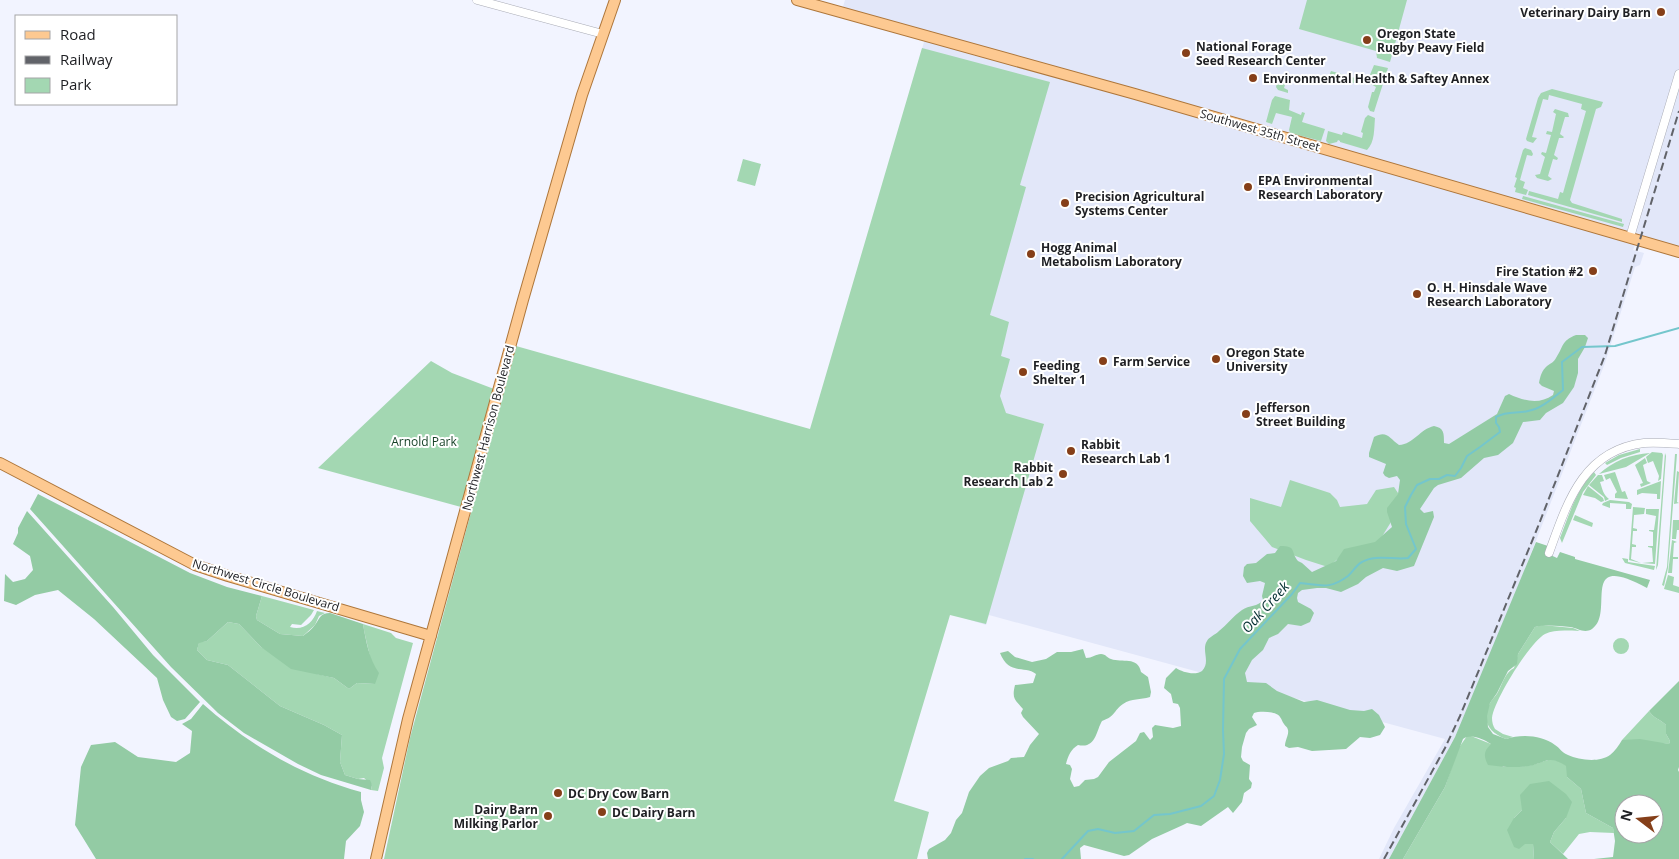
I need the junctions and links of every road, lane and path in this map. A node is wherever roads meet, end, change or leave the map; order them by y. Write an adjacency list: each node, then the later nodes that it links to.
1 (477, 0): 4 (street)
2 (614, 0): 4 (main road, Northwest Harrison Boulevard)
3 (796, 0): 6 (main road, Southwest 35th Street)
4 (603, 34): 11 (main road, Northwest Harrison Boulevard)
5 (1679, 74): 6 (street)
6 (1630, 237): 7 (main road, Southwest 35th Street)
7 (1679, 252)
8 (1679, 444): 10 (street)
9 (0, 463): 11 (main road, Northwest Circle Boulevard)
10 (1549, 553)
11 (431, 636): 12 (main road, Northwest Harrison Boulevard)
12 (376, 859)

